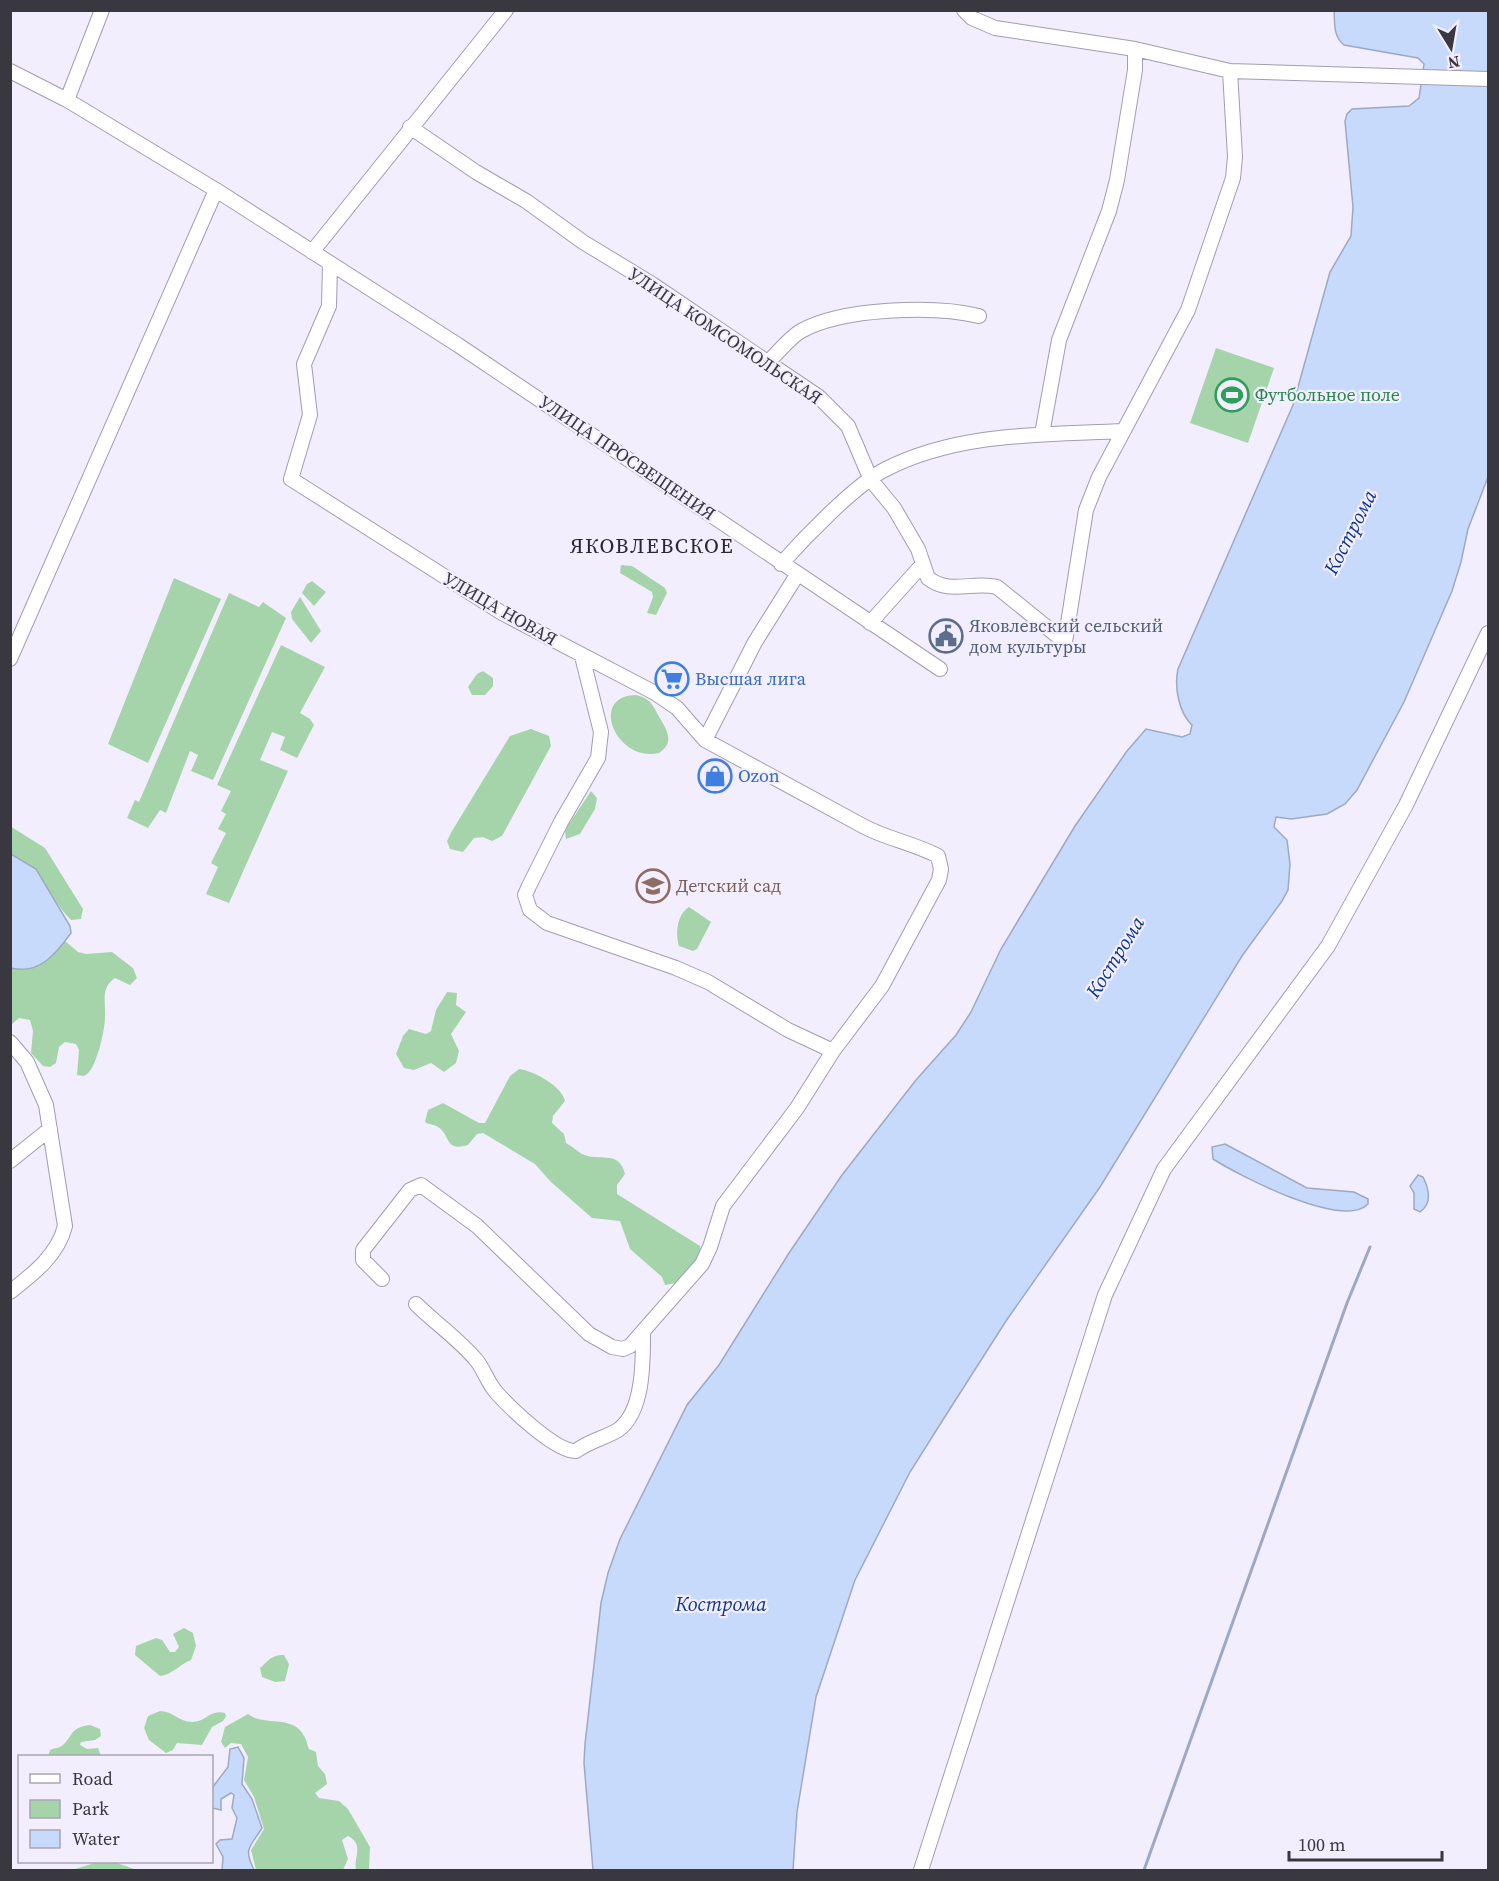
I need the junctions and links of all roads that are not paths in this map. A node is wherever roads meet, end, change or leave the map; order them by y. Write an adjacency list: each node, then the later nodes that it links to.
1 (102, 10): 8 (street)
2 (506, 10): 9 (street)
3 (964, 10): 4 (street)
4 (1136, 49): 6 (street); 16 (street)
5 (10, 71): 8 (street, УЛИЦА ПРОСВЕЩЕНИЯ)
6 (1230, 71): 7 (street); 15 (street)
7 (1488, 79)
8 (67, 100): 10 (street, УЛИЦА ПРОСВЕЩЕНИЯ)
9 (410, 127): 11 (street); 14 (street, УЛИЦА КОМСОМОЛЬСКАЯ)
10 (216, 190): 11 (street, УЛИЦА ПРОСВЕЩЕНИЯ); 24 (street)
11 (312, 252): 12 (street, УЛИЦА ПРОСВЕЩЕНИЯ)
12 (330, 264): 18 (street, УЛИЦА ПРОСВЕЩЕНИЯ); 23 (street, УЛИЦА НОВАЯ)
13 (979, 316): 14 (street)
14 (767, 363): 17 (street, УЛИЦА КОМСОМОЛЬСКАЯ)
15 (1123, 431): 16 (street); 19 (street, УЛИЦА КОМСОМОЛЬСКАЯ)
16 (1042, 434): 17 (street)
17 (871, 480): 18 (street); 19 (street, УЛИЦА КОМСОМОЛЬСКАЯ)
18 (782, 564): 20 (street, УЛИЦА ПРОСВЕЩЕНИЯ)
19 (922, 566): 21 (street)
20 (797, 575): 21 (street, УЛИЦА ПРОСВЕЩЕНИЯ); 26 (street)
21 (870, 623): 25 (street, УЛИЦА ПРОСВЕЩЕНИЯ)
22 (1488, 633): 35 (street)
23 (582, 656): 26 (street, УЛИЦА НОВАЯ); 28 (street)
24 (10, 659)
25 (940, 669)
26 (705, 740): 28 (street)
27 (10, 1042): 29 (street)
28 (833, 1052): 34 (street)
29 (50, 1129): 30 (street); 32 (street)
30 (10, 1161)
31 (382, 1279): 34 (street)
32 (10, 1292)
33 (416, 1304): 34 (street)
34 (643, 1332)
35 (921, 1870)

